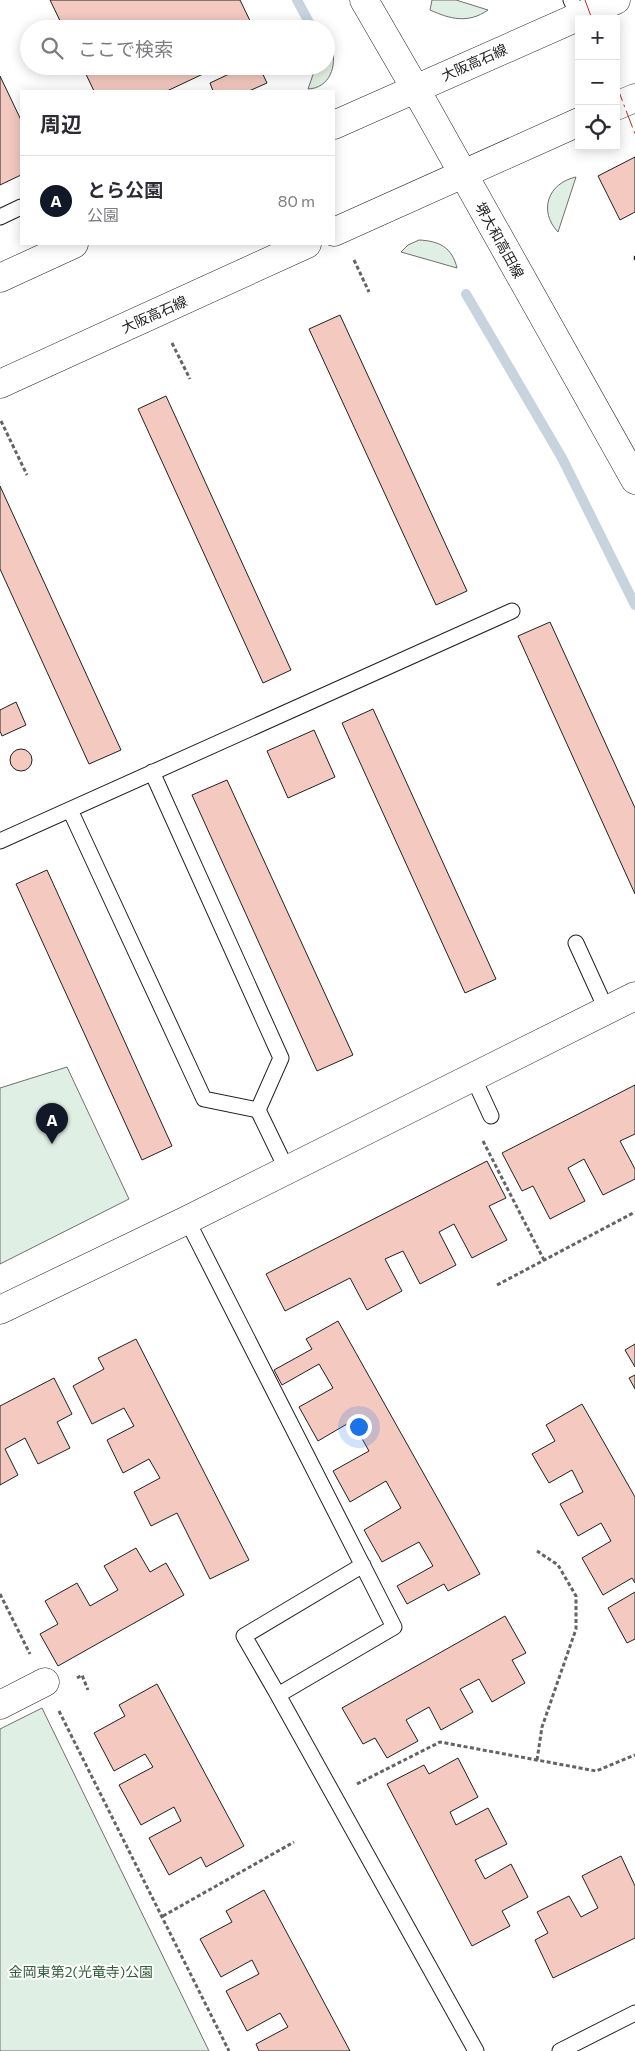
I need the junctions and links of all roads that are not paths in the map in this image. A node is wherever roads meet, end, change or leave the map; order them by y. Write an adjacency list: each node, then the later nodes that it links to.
1 (364, 0): 4 (main road, 堺大和高田線)
2 (616, 0): 3 (main road, 大阪高石線)
3 (575, 8): 4 (main road, 大阪高石線)
4 (416, 88): 8 (main road, 大阪高石線); 9 (main road, 堺大和高田線)
5 (635, 98): 6 (main road)
6 (618, 105)
7 (575, 124): 9 (main road)
8 (335, 125)
9 (462, 173): 12 (main road); 17 (main road, 堺大和高田線)
10 (20, 207): 11 (lane)
11 (0, 217)
12 (335, 232)
13 (72, 245): 15 (main road)
14 (305, 245): 16 (main road, 大阪高石線)
15 (0, 278)
16 (0, 384)
17 (633, 470)
18 (512, 611): 19 (lane)
19 (152, 772): 20 (lane); 26 (lane)
20 (70, 810): 21 (lane); 26 (lane)
21 (0, 841)
22 (576, 943): 24 (lane)
23 (635, 996): 24 (main road)
24 (607, 1010): 25 (main road)
25 (473, 1077): 27 (lane); 28 (main road)
26 (258, 1110): 28 (lane)
27 (492, 1116)
28 (287, 1170): 29 (main road)
29 (187, 1220): 30 (main road); 31 (lane)
30 (0, 1310)
31 (363, 1565): 33 (lane); 33 (lane)
32 (45, 1682): 34 (main road)
33 (278, 1695): 36 (lane)
34 (0, 1705)
35 (635, 2013): 37 (lane)
36 (476, 2051)
37 (560, 2051)

